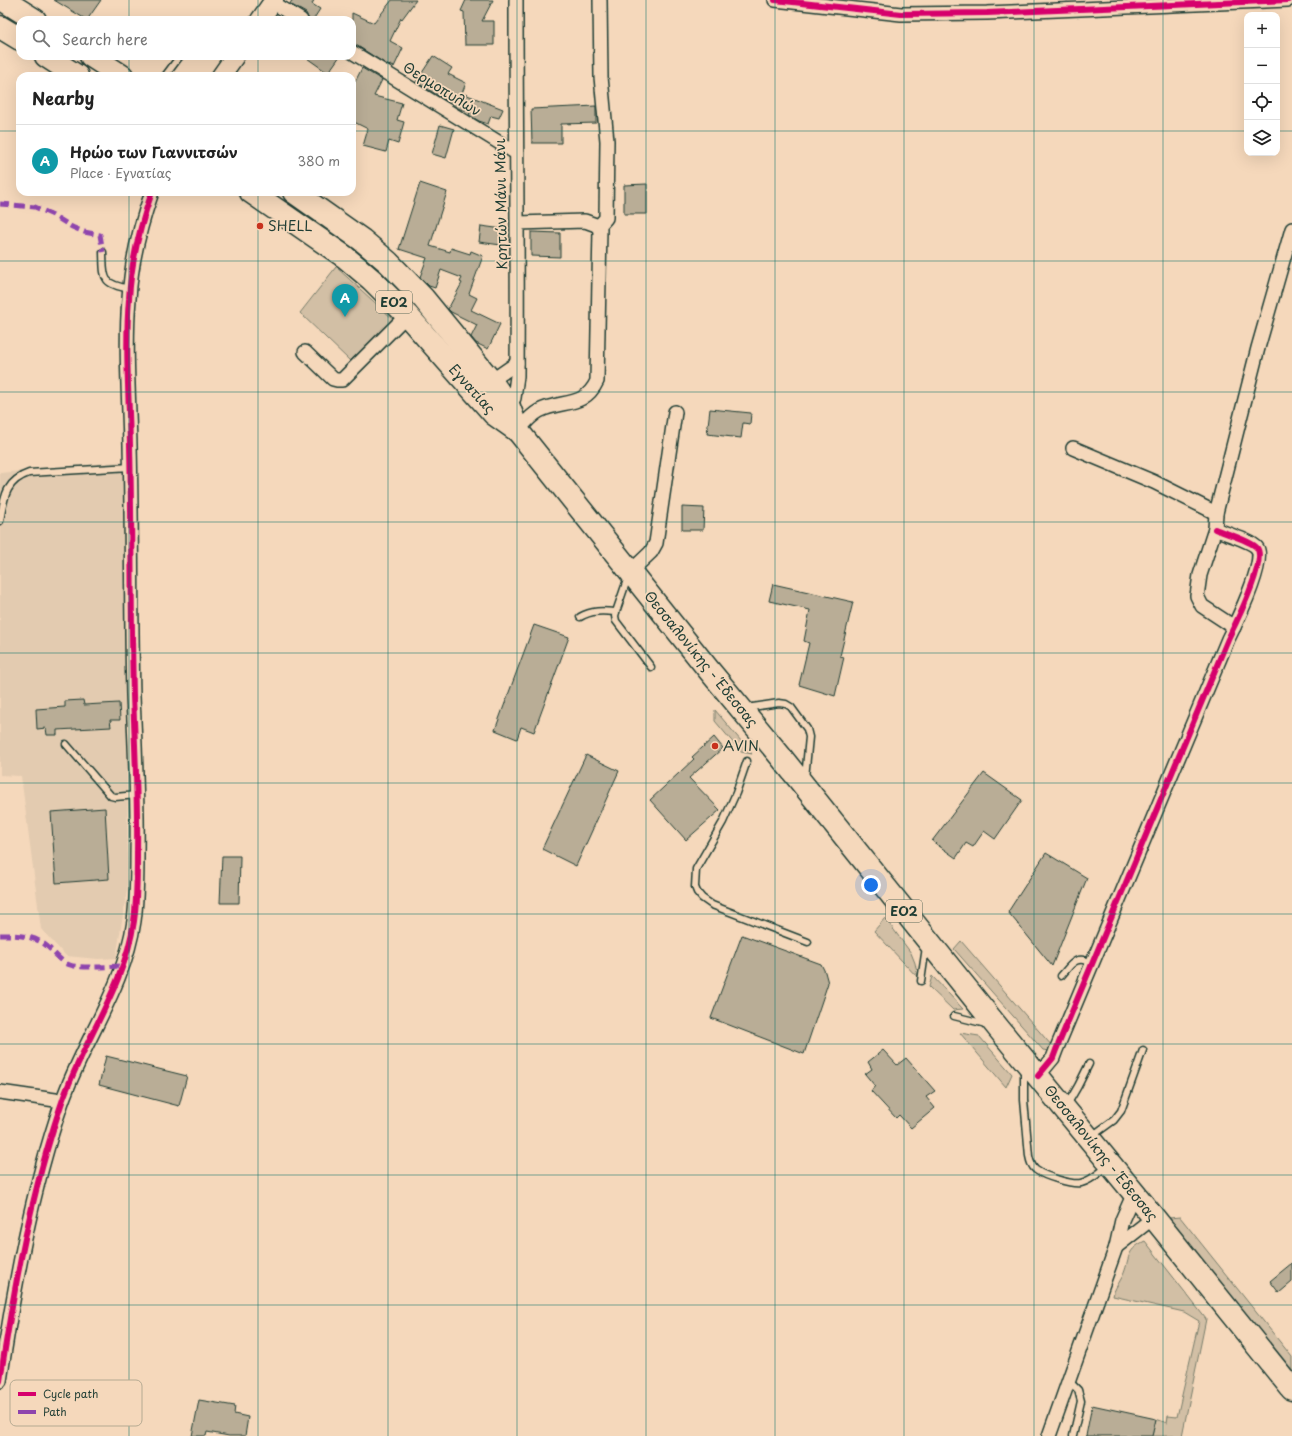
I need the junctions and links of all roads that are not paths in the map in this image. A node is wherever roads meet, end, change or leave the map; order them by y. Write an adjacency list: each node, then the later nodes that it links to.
1 (3, 0): 7 (highway)
2 (516, 0): 21 (street, Κρητών Μάνι Μάνι)
3 (600, 0): 26 (street)
4 (775, 0): 5 (street)
5 (1288, 0)
6 (273, 1): 8 (main road); 9 (street)
7 (29, 16)
8 (263, 16)
9 (295, 16)
10 (0, 27): 11 (highway)
11 (16, 37)
12 (356, 54): 21 (street, Θερμοπυλών)
13 (52, 60): 17 (highway)
14 (97, 60): 18 (highway)
15 (177, 60): 19 (lane)
16 (232, 60): 20 (main road)
17 (71, 72)
18 (116, 72)
19 (168, 72)
20 (224, 72)
21 (516, 153): 25 (street, Κρητών Μάνι Μάνι)
22 (151, 196): 29 (street)
23 (257, 196): 30 (highway, Εγνατίας / ΕΟ2)
24 (300, 196): 33 (highway, Εγνατίας / ΕΟ2)
25 (518, 223): 26 (street); 32 (street, Κρητών Μάνι Μάνι)
26 (598, 227): 36 (street)
27 (1292, 229): 39 (street)
28 (104, 252): 29 (lane)
29 (130, 289): 38 (street)
30 (407, 315): 31 (street); 36 (highway, Εγνατίας / ΕΟ2)
31 (304, 352)
32 (517, 363): 33 (street); 34 (street, Κρητών Μάνι Μάνι)
33 (491, 381): 34 (highway, Εγνατίας / ΕΟ2)
34 (509, 407): 36 (highway, Εγνατίας / ΕΟ2)
35 (675, 412): 42 (street)
36 (518, 431): 42 (highway, Θεσσαλονίκης - Έδεσσας / ΕΟ2)
37 (1073, 448): 39 (street)
38 (131, 467): 40 (lane); 51 (street)
39 (1216, 513): 41 (street)
40 (0, 521)
41 (1215, 529): 45 (street); 45 (street)
42 (630, 572): 43 (lane); 47 (highway, Θεσσαλονίκης - Έδεσσας / ΕΟ2)
43 (616, 612): 44 (lane); 46 (lane)
44 (580, 617)
45 (1234, 627): 54 (street)
46 (651, 667)
47 (741, 708): 50 (highway, Θεσσαλονίκης - Έδεσσας / ΕΟ2); 50 (lane)
48 (66, 744): 51 (lane)
49 (747, 761): 53 (lane)
50 (804, 785): 52 (highway, Θεσσαλονίκης - Έδεσσας / ΕΟ2)
51 (137, 795): 64 (street)
52 (926, 938): 56 (lane); 58 (highway, Θεσσαλονίκης - Έδεσσας / ΕΟ2)
53 (808, 942)
54 (1092, 963): 55 (lane); 62 (street)
55 (1061, 976)
56 (921, 981)
57 (954, 1016): 58 (lane)
58 (999, 1029): 60 (highway, Θεσσαλονίκης - Έδεσσας / ΕΟ2)
59 (1143, 1050): 66 (lane)
60 (1024, 1060): 62 (highway, Θεσσαλονίκης - Έδεσσας / ΕΟ2); 67 (lane)
61 (1089, 1064): 65 (lane)
62 (1038, 1076): 65 (highway, Θεσσαλονίκης - Έδεσσας / ΕΟ2)
63 (0, 1092): 64 (street)
64 (62, 1100): 72 (street)
65 (1065, 1108): 66 (highway, Θεσσαλονίκης - Έδεσσας / ΕΟ2)
66 (1089, 1138): 67 (highway, Θεσσαλονίκης - Έδεσσας / ΕΟ2)
67 (1111, 1164): 68 (highway, Θεσσαλονίκης - Έδεσσας / ΕΟ2)
68 (1134, 1193): 69 (highway, Θεσσαλονίκης - Έδεσσας / ΕΟ2); 70 (street)
69 (1153, 1218): 70 (street); 73 (highway, Θεσσαλονίκης - Έδεσσας / ΕΟ2)
70 (1116, 1247): 71 (street)
71 (1068, 1380): 74 (street); 75 (lane)
72 (0, 1381)
73 (1292, 1389)
74 (1049, 1436)
75 (1073, 1436)

